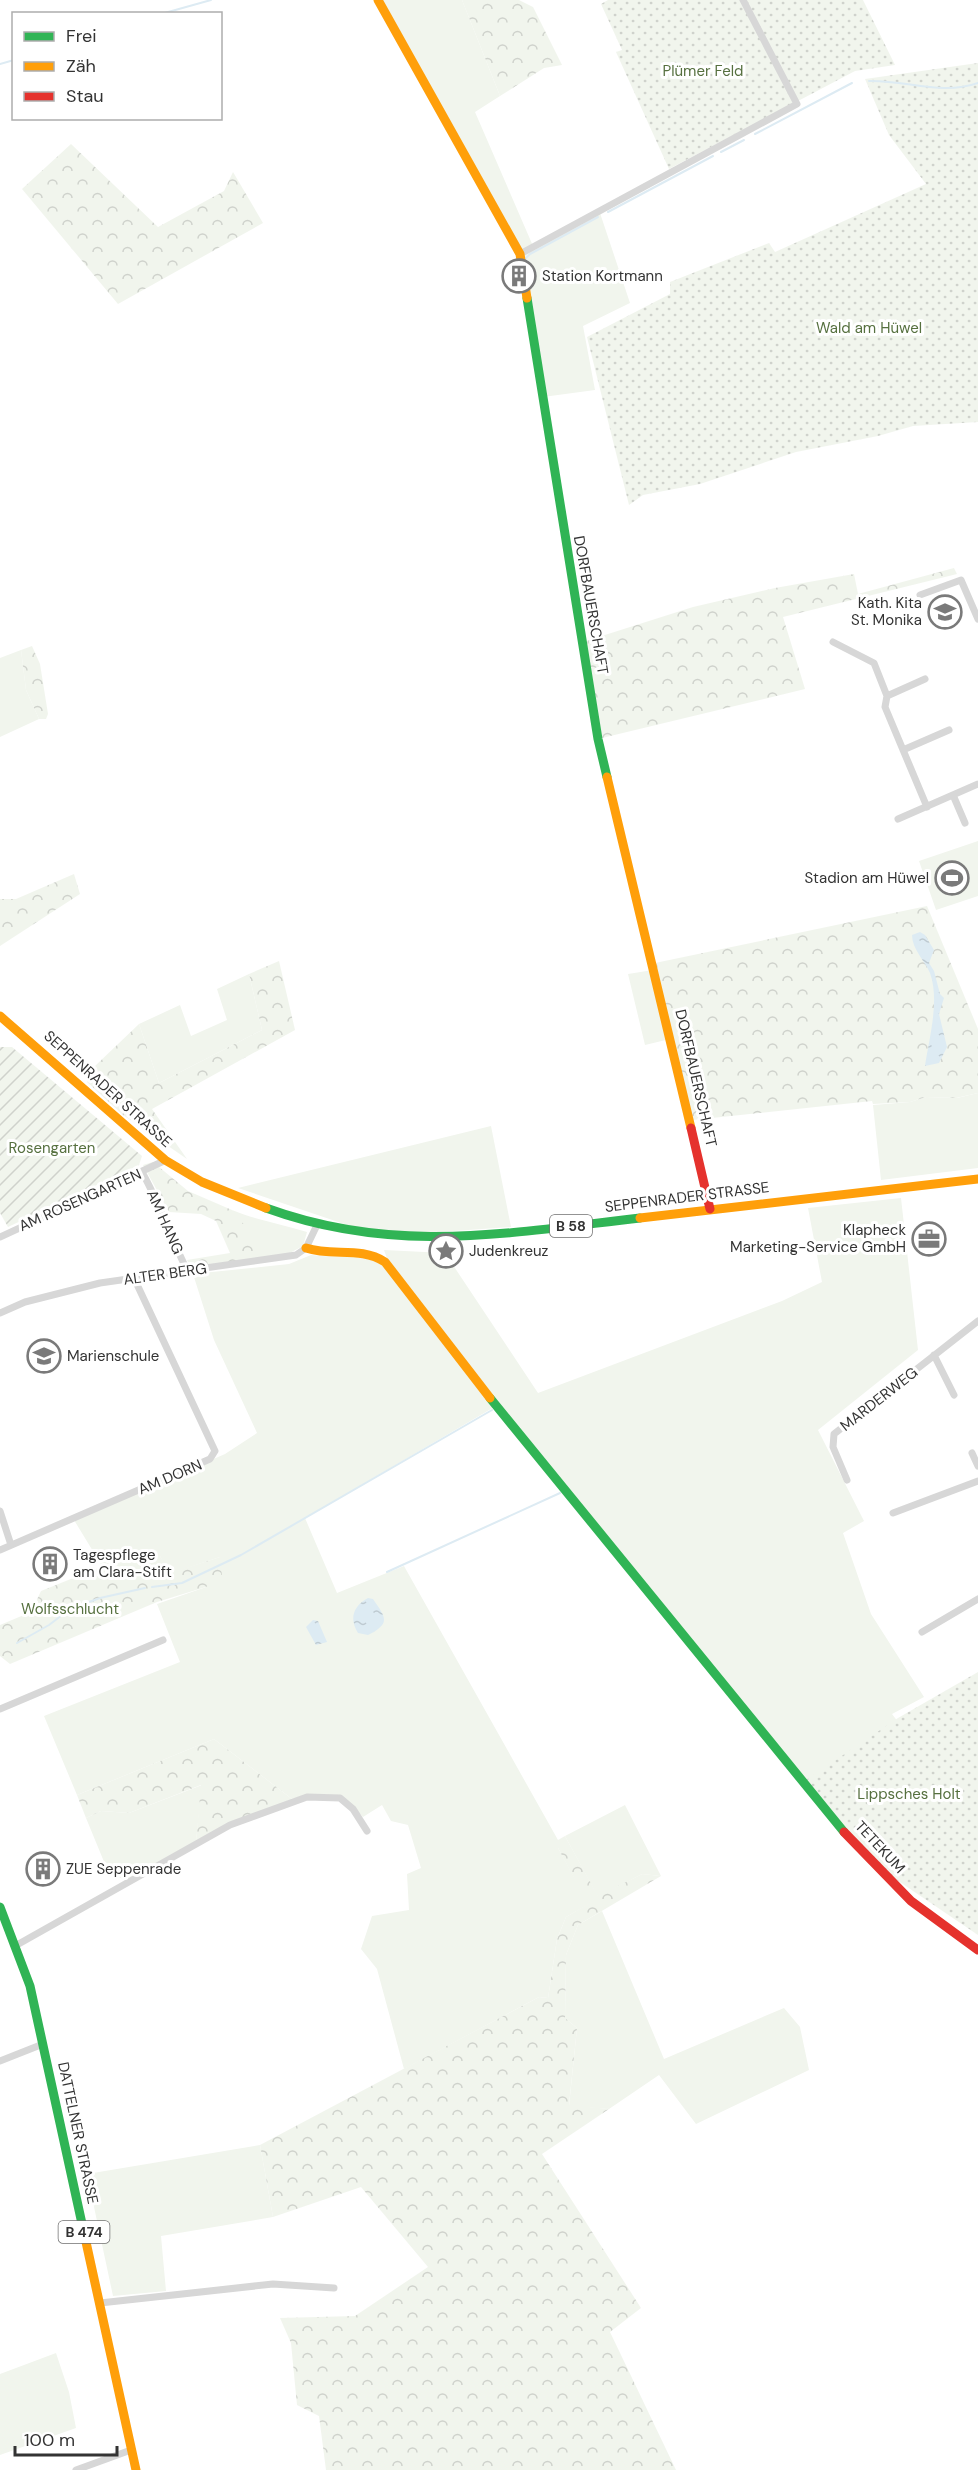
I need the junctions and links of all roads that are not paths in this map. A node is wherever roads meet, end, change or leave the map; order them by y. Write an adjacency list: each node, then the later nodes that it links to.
1 (378, 0): 3 (street)
2 (743, 0): 3 (street)
3 (520, 254): 20 (street, DORFBAUERSCHAFT)
4 (920, 595): 5 (street)
5 (978, 619)
6 (833, 642): 8 (street)
7 (925, 679): 8 (street)
8 (887, 696): 10 (street)
9 (949, 730): 10 (street)
10 (903, 750): 13 (street)
11 (978, 784): 12 (street)
12 (953, 795): 13 (street); 15 (street)
13 (927, 807): 14 (street)
14 (898, 819)
15 (965, 823)
16 (0, 1018): 17 (street, SEPPENRADER STRASSE / B 58)
17 (163, 1162): 18 (street, AM ROSENGARTEN); 21 (street, SEPPENRADER STRASSE / B 58)
18 (142, 1172): 22 (street, AM ROSENGARTEN); 24 (street, AM HANG)
19 (978, 1179): 20 (street, SEPPENRADER STRASSE / B 58)
20 (710, 1209): 21 (street, SEPPENRADER STRASSE / B 58)
21 (317, 1225): 23 (street)
22 (0, 1237)
23 (306, 1248): 24 (street, ALTER BERG); 45 (street, TETEKUM)
24 (188, 1272): 25 (street, ALTER BERG)
25 (134, 1278): 26 (street, ALTER BERG); 36 (street, AM DORN)
26 (0, 1313)
27 (978, 1321): 28 (street, MARDERWEG)
28 (934, 1355): 29 (street, MARDERWEG); 32 (street, MARDERWEG)
29 (954, 1395)
30 (972, 1453): 31 (street)
31 (978, 1467)
32 (848, 1480)
33 (978, 1481): 35 (street)
34 (0, 1511): 36 (street)
35 (893, 1513)
36 (11, 1545): 37 (street)
37 (0, 1550)
38 (978, 1599): 39 (street)
39 (922, 1632)
40 (163, 1640): 41 (street)
41 (0, 1709)
42 (367, 1831): 44 (street)
43 (0, 1907): 44 (street, DATTELNER STRASSE / B 474)
44 (15, 1946): 46 (street, DATTELNER STRASSE / B 474)
45 (978, 1950)
46 (43, 2044): 47 (street); 49 (street, DATTELNER STRASSE / B 474)
47 (0, 2061)
48 (334, 2288): 49 (street)
49 (100, 2303): 50 (street, DATTELNER STRASSE / B 474)
50 (131, 2450): 51 (street); 52 (street, DATTELNER STRASSE / B 474)
51 (76, 2470)
52 (136, 2470)

